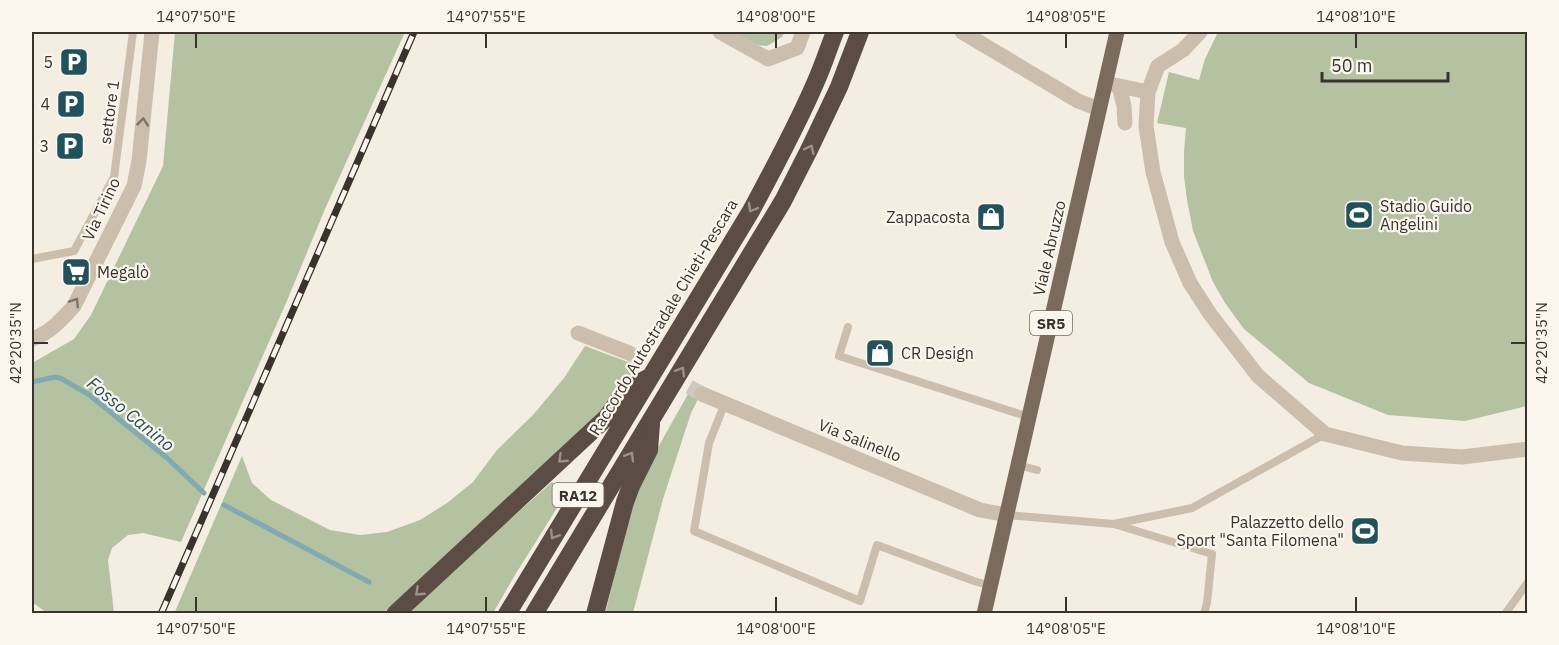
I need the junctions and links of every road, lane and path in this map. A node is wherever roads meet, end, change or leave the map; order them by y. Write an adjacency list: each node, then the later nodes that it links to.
1 (133, 32): 14 (lane, settore 1)
2 (152, 32): 17 (street, Via Tirino, one-way to 2)
3 (720, 32): 4 (street)
4 (803, 32)
5 (836, 32): 19 (highway, Raccordo Autostradale Chieti-Pescara / RA12, one-way to 19)
6 (860, 32): 23 (highway, RA12, one-way to 6)
7 (962, 32): 12 (street)
8 (1117, 32): 10 (main road, Viale Abruzzo / SR5)
9 (1200, 32): 11 (street)
10 (1112, 85): 11 (street); 12 (main road, Viale Abruzzo / SR5); 13 (street)
11 (1148, 92): 24 (street)
12 (1099, 109): 22 (main road, Viale Abruzzo / SR5)
13 (1125, 123)
14 (32, 259)
15 (848, 327): 22 (lane)
16 (578, 333): 18 (street)
17 (32, 339)
18 (629, 353)
19 (650, 377): 32 (highway, one-way to 32); 33 (highway, Raccordo Autostradale Chieti-Pescara / RA12, one-way to 33)
20 (702, 394): 21 (street, Via Salinello)
21 (725, 404): 28 (street, Via Salinello); 31 (lane)
22 (1029, 417): 26 (main road, Viale Abruzzo / SR5)
23 (651, 421): 34 (highway, RA12, one-way to 23); 35 (highway)
24 (1325, 434): 25 (street); 29 (lane)
25 (1527, 449)
26 (1018, 465): 27 (lane); 28 (main road, Viale Abruzzo / SR5)
27 (1037, 470)
28 (1007, 515): 29 (lane); 31 (main road, Viale Abruzzo / SR5)
29 (1114, 524): 37 (lane)
30 (1527, 582): 38 (lane)
31 (990, 586): 36 (main road, Viale Abruzzo / SR5)
32 (395, 614)
33 (507, 614)
34 (534, 614)
35 (595, 614)
36 (984, 614)
37 (1204, 614)
38 (1505, 614)

